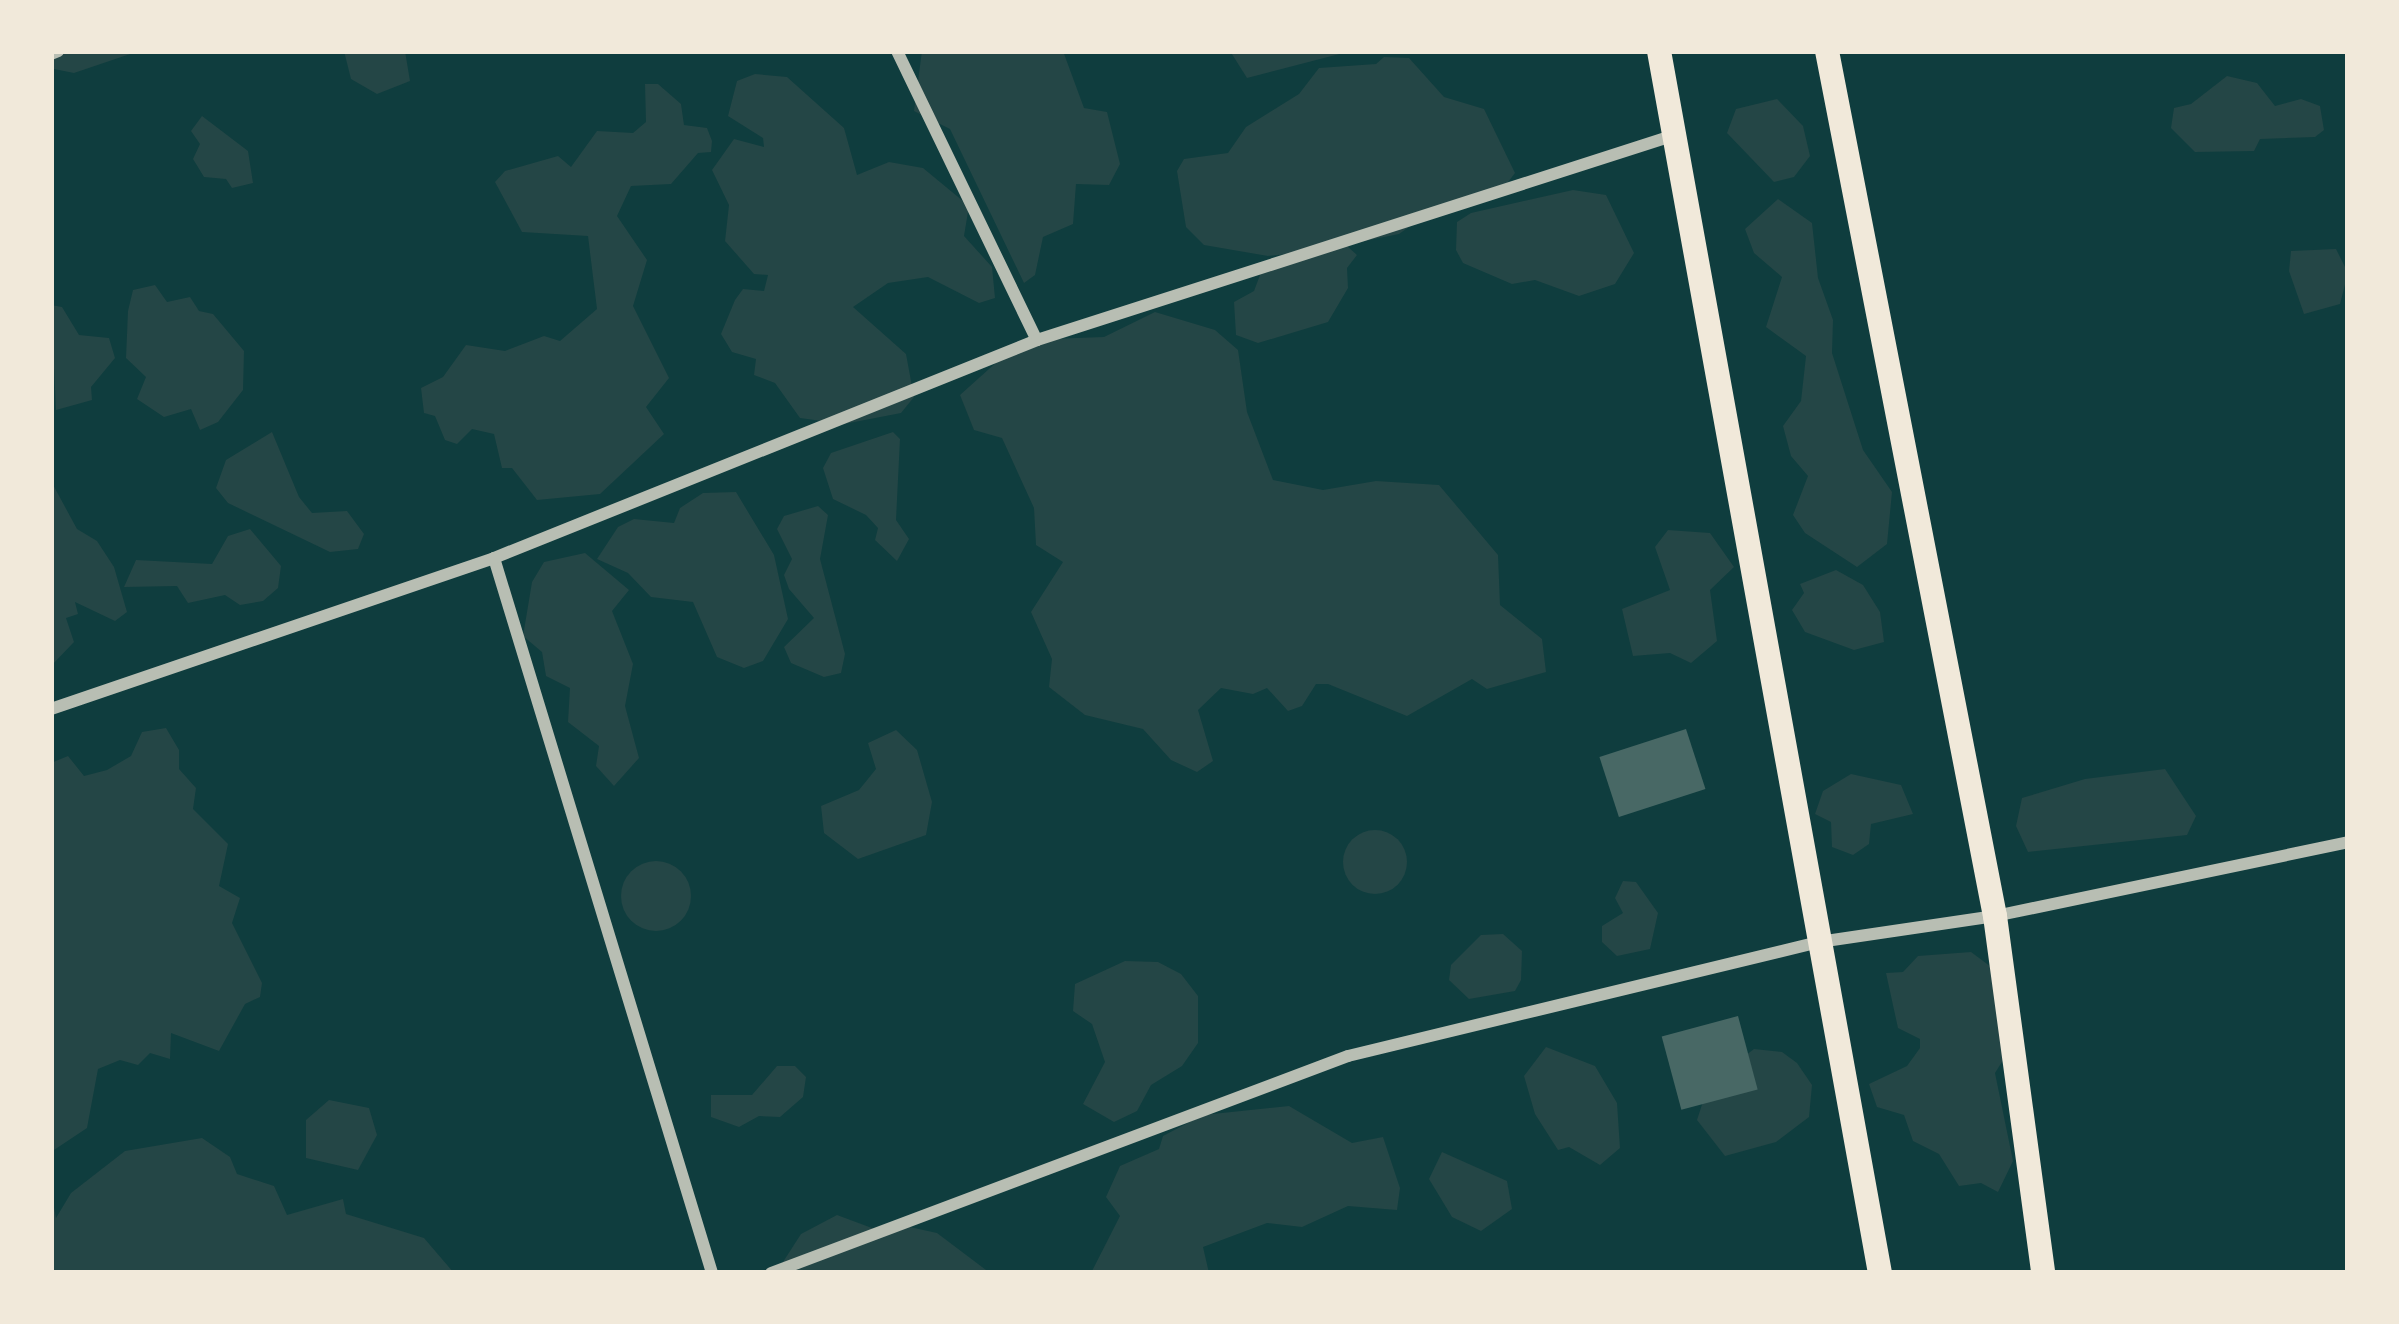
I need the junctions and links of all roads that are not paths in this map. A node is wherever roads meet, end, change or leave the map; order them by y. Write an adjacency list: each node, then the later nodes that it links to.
1 (897, 51): 5 (street)
2 (1659, 51): 4 (main road)
3 (1827, 51): 9 (main road)
4 (1675, 135): 5 (street); 10 (main road)
5 (1037, 340): 6 (street)
6 (494, 558): 7 (street); 11 (street)
7 (51, 709)
8 (2348, 842): 9 (street)
9 (1995, 916): 10 (street); 14 (main road)
10 (1819, 942): 12 (street); 13 (main road)
11 (712, 1273)
12 (771, 1273)
13 (1880, 1273)
14 (2043, 1273)

